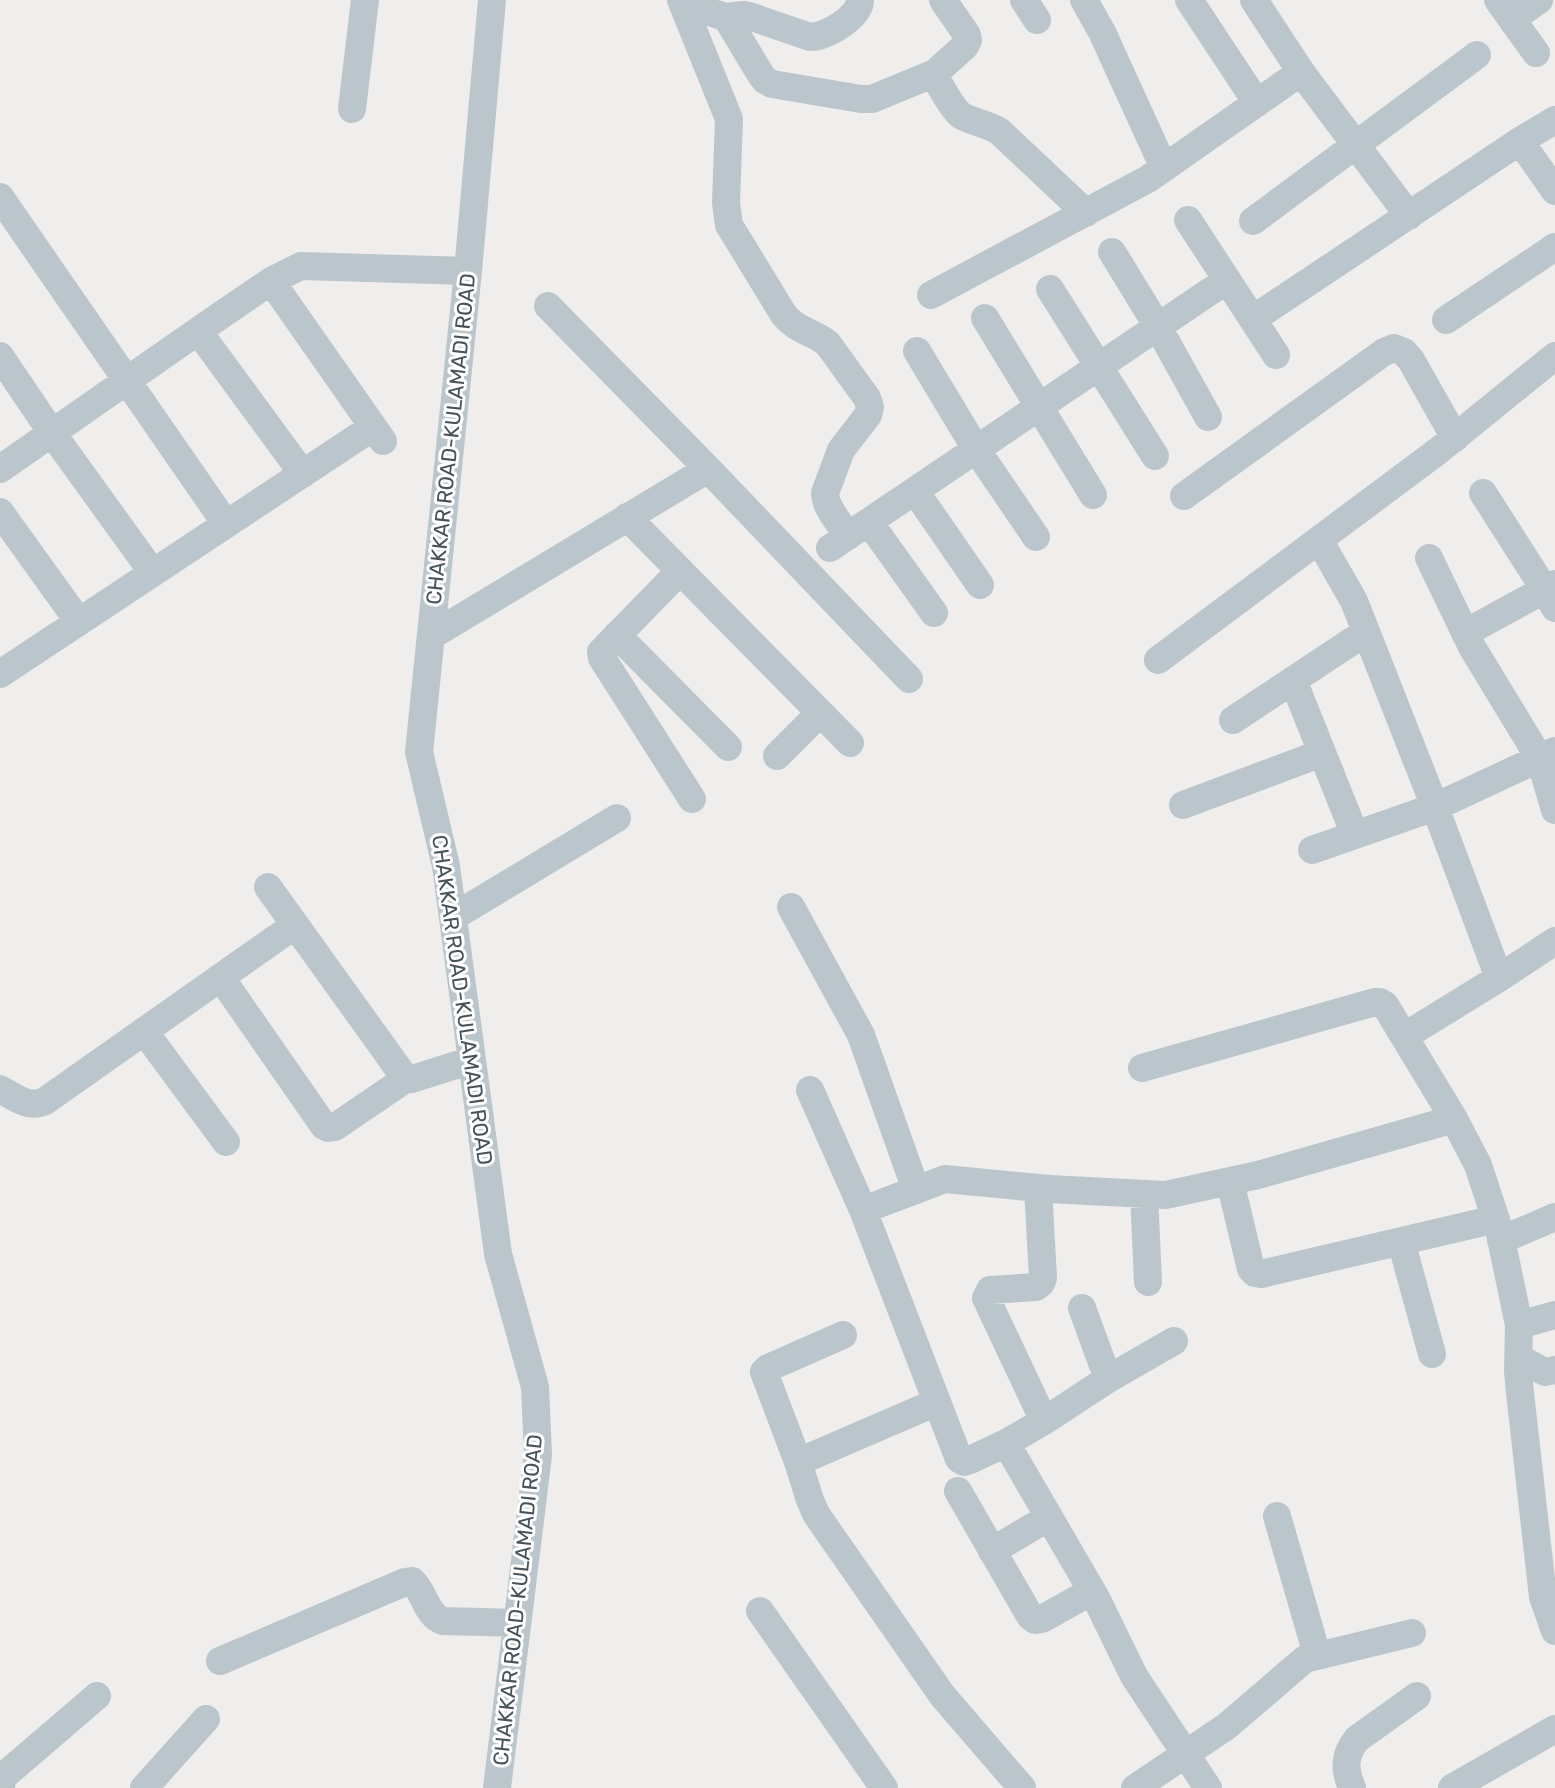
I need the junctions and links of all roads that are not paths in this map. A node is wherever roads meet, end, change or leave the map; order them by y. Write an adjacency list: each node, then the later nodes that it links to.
1 (365, 0): 18 (street)
2 (492, 0): 31 (street, CHAKKAR ROAD-KULAMADI ROAD)
3 (681, 0): 64 (street)
4 (692, 0): 12 (street)
5 (860, 0): 12 (street)
6 (943, 0): 16 (street)
7 (1084, 0): 22 (street)
8 (1189, 0): 17 (street)
9 (1254, 0): 15 (street)
10 (1539, 0): 11 (street)
11 (1505, 10): 13 (street)
12 (726, 17): 16 (street)
13 (1536, 53)
14 (1477, 55): 21 (street)
15 (1301, 72): 17 (street); 21 (street)
16 (935, 73): 25 (street)
17 (1257, 103): 22 (street)
18 (352, 109)
19 (1555, 120): 20 (street)
20 (1520, 141): 23 (street); 26 (street)
21 (1355, 144): 26 (street); 28 (street)
22 (1164, 168): 25 (street)
23 (1555, 191)
24 (0, 197): 47 (street)
25 (1086, 213): 35 (street)
26 (1409, 216): 38 (street)
27 (1188, 220): 32 (street)
28 (1253, 221)
29 (1555, 247): 39 (street)
30 (1112, 252): 40 (street)
31 (468, 271): 33 (street); 77 (street, CHAKKAR ROAD-KULAMADI ROAD)
32 (1227, 280): 38 (street); 40 (street)
33 (271, 281): 41 (street); 56 (street)
34 (1050, 289): 46 (street)
35 (931, 295)
36 (548, 306): 54 (street)
37 (985, 318): 48 (street)
38 (1253, 319): 43 (street)
39 (1446, 320)
40 (1158, 327): 46 (street); 49 (street)
41 (198, 331): 47 (street); 56 (street)
42 (917, 351): 52 (street)
43 (1276, 355)
44 (0, 356): 50 (street)
45 (1555, 356): 51 (street)
46 (1100, 367): 48 (street); 53 (street)
47 (127, 380): 50 (street); 63 (street)
48 (1039, 407): 52 (street); 59 (street)
49 (1208, 417)
50 (52, 433): 55 (street); 69 (street)
51 (1455, 438): 60 (street); 66 (street)
52 (976, 449): 57 (street); 65 (street)
53 (1156, 456)
54 (708, 468): 62 (street); 80 (street)
55 (0, 469)
56 (303, 474): 63 (street)
57 (915, 491): 64 (street); 70 (street)
58 (1483, 493): 71 (street)
59 (1093, 495)
60 (1184, 496)
61 (0, 512): 73 (street)
62 (627, 517): 68 (street); 77 (street)
63 (226, 524): 69 (street)
64 (849, 535): 72 (street)
65 (1036, 537)
66 (1320, 540): 74 (street); 78 (street)
67 (1429, 558): 75 (street)
68 (680, 571): 76 (street); 82 (street)
69 (153, 573): 73 (street)
70 (979, 585)
71 (1552, 594): 75 (street)
72 (934, 613)
73 (79, 622): 79 (street)
74 (1366, 632): 81 (street); 91 (street)
75 (1465, 633): 87 (street)
76 (617, 635): 85 (street); 89 (street)
77 (431, 636): 98 (street, CHAKKAR ROAD-KULAMADI ROAD)
78 (1158, 660)
79 (1, 670)
80 (909, 679)
81 (1293, 680): 83 (street); 86 (street)
82 (820, 713): 84 (street); 88 (street)
83 (1233, 720)
84 (850, 743)
85 (728, 747)
86 (1322, 753): 90 (street); 94 (street)
87 (1547, 755): 91 (street); 92 (street)
88 (777, 756)
89 (692, 799)
90 (1183, 805)
91 (1435, 807): 94 (street); 102 (street)
92 (1555, 810)
93 (617, 818): 98 (street)
94 (1355, 835): 95 (street)
95 (1312, 850)
96 (268, 887): 99 (street)
97 (791, 907): 114 (street)
98 (453, 917): 105 (street, CHAKKAR ROAD-KULAMADI ROAD)
99 (295, 925): 101 (street); 107 (street)
100 (1555, 941): 102 (street)
101 (221, 978): 103 (street); 107 (street)
102 (1499, 978): 104 (street)
103 (144, 1031): 108 (street); 111 (street)
104 (1405, 1036): 106 (street); 110 (street)
105 (472, 1060): 107 (street); 141 (street, CHAKKAR ROAD-KULAMADI ROAD)
106 (1142, 1068)
107 (407, 1078)
108 (0, 1089)
109 (810, 1090): 116 (street)
110 (1454, 1119): 112 (street); 118 (street)
111 (226, 1142)
112 (1230, 1181): 115 (street); 119 (street)
113 (1038, 1188): 114 (street); 115 (street); 131 (street)
114 (916, 1190): 116 (street)
115 (1144, 1194): 120 (street)
116 (863, 1210): 130 (street)
117 (1555, 1217): 118 (street)
118 (1498, 1230): 119 (street); 123 (street)
119 (1401, 1241): 126 (street)
120 (1148, 1282)
121 (1082, 1308): 129 (street)
122 (1555, 1315): 123 (street)
123 (1519, 1325): 128 (street)
124 (843, 1335): 133 (street)
125 (1174, 1341): 129 (street)
126 (1432, 1354)
127 (1555, 1370): 128 (street)
128 (1519, 1374): 139 (street)
129 (1108, 1380): 131 (street)
130 (937, 1402): 132 (street); 133 (street)
131 (1044, 1421): 132 (street)
132 (1011, 1451): 136 (street)
133 (798, 1462): 155 (street)
134 (958, 1491): 137 (street)
135 (1277, 1516): 144 (street)
136 (1049, 1517): 137 (street); 138 (street)
137 (992, 1552): 138 (street)
138 (1092, 1591): 150 (street)
139 (1549, 1596): 142 (street)
140 (760, 1611): 154 (street)
141 (517, 1623): 145 (street); 153 (street, CHAKKAR ROAD-KULAMADI ROAD)
142 (1555, 1631)
143 (1412, 1633): 144 (street)
144 (1317, 1655): 150 (street)
145 (220, 1661)
146 (97, 1696): 151 (street)
147 (1417, 1696): 158 (street)
148 (206, 1719): 152 (street)
149 (1555, 1729): 159 (street)
150 (1184, 1754): 156 (street); 157 (street)
151 (1, 1788)
152 (144, 1788)
153 (497, 1788)
154 (884, 1788)
155 (1022, 1788)
156 (1135, 1788)
157 (1208, 1788)
158 (1352, 1788)
159 (1452, 1788)

